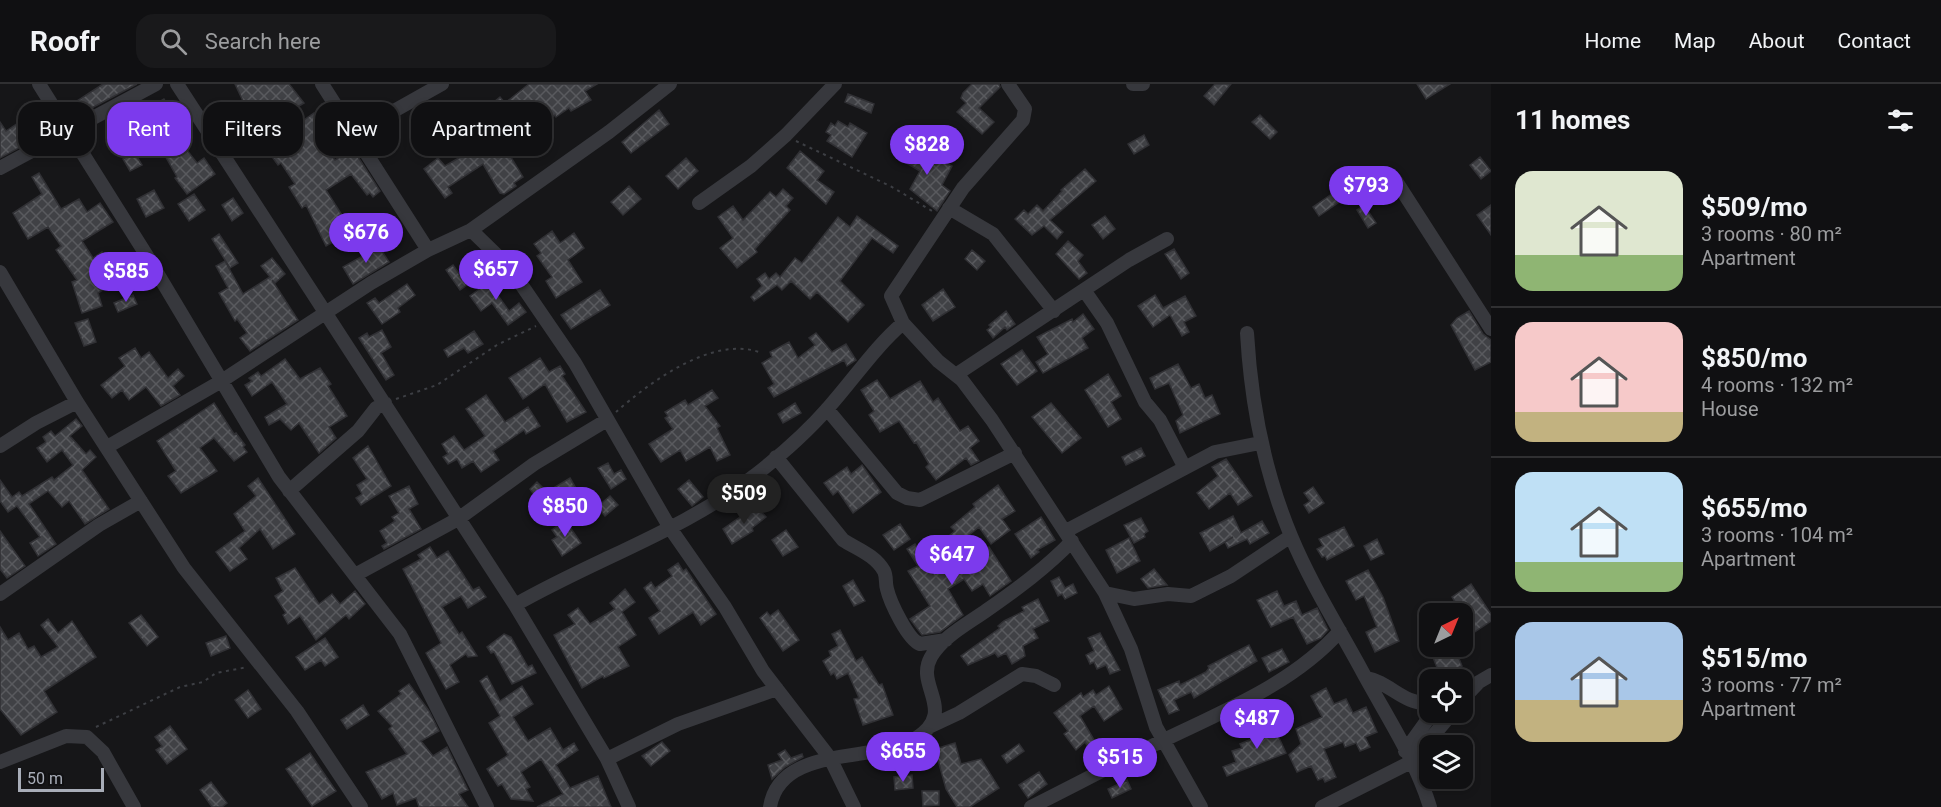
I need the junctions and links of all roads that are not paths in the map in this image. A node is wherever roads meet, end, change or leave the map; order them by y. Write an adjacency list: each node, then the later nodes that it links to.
1 (39, 84): 11 (street)
2 (156, 84): 14 (street)
3 (177, 84): 28 (street)
4 (322, 84): 12 (street)
5 (442, 84): 13 (street)
6 (670, 84): 22 (street)
7 (835, 84): 20 (street)
8 (1008, 84): 21 (street)
9 (1133, 84): 10 (street)
10 (1143, 84)
11 (51, 102)
12 (334, 102)
13 (399, 108)
14 (95, 118)
15 (24, 156): 18 (street)
16 (86, 156): 33 (street)
17 (368, 156): 24 (street)
18 (0, 168)
19 (1396, 181): 30 (street)
20 (699, 203)
21 (946, 213): 27 (street); 29 (street)
22 (471, 230): 24 (street); 37 (street)
23 (1167, 239): 26 (street)
24 (428, 250): 28 (street)
25 (0, 272): 34 (street)
26 (1084, 290): 27 (street); 43 (street)
27 (1054, 311): 32 (street)
28 (326, 315): 33 (street); 35 (street)
29 (903, 323): 32 (street); 36 (street)
30 (1491, 329)
31 (1247, 333): 38 (street)
32 (957, 374): 41 (street)
33 (220, 382): 40 (street); 44 (street)
34 (77, 402): 39 (street); 40 (street)
35 (385, 403): 44 (street); 46 (street)
36 (827, 409): 41 (street); 42 (street)
37 (607, 420): 46 (street); 47 (street)
38 (1260, 444): 43 (street); 49 (street)
39 (0, 446)
40 (107, 447): 45 (street)
41 (1015, 453): 48 (street)
42 (776, 458): 47 (street); 55 (street)
43 (1185, 468): 48 (street)
44 (289, 491): 50 (street)
45 (141, 501): 52 (street); 71 (street)
46 (458, 519): 50 (street); 53 (street)
47 (670, 528): 53 (street); 59 (street)
48 (1069, 536): 51 (street); 55 (street)
49 (1291, 536): 51 (street); 54 (street)
50 (355, 575): 72 (street)
51 (1105, 593): 65 (street)
52 (0, 594)
53 (515, 605): 68 (street)
54 (1340, 630): 57 (street); 65 (street)
55 (946, 640): 64 (street)
56 (1491, 675): 60 (street)
57 (1366, 678): 61 (street); 66 (street)
58 (1054, 686): 64 (street)
59 (777, 688): 67 (street); 68 (street)
60 (1473, 688)
61 (1419, 702)
62 (1427, 723): 66 (street)
63 (1442, 723): 66 (street)
64 (929, 727): 67 (street)
65 (1164, 740): 76 (street); 77 (street)
66 (1408, 756): 78 (street); 79 (street)
67 (830, 758): 74 (street); 75 (street)
68 (607, 759): 73 (street)
69 (0, 762): 70 (street)
70 (134, 807)
71 (361, 807)
72 (486, 807)
73 (629, 807)
74 (770, 807)
75 (854, 807)
76 (1031, 807)
77 (1201, 807)
78 (1323, 807)
79 (1430, 807)

